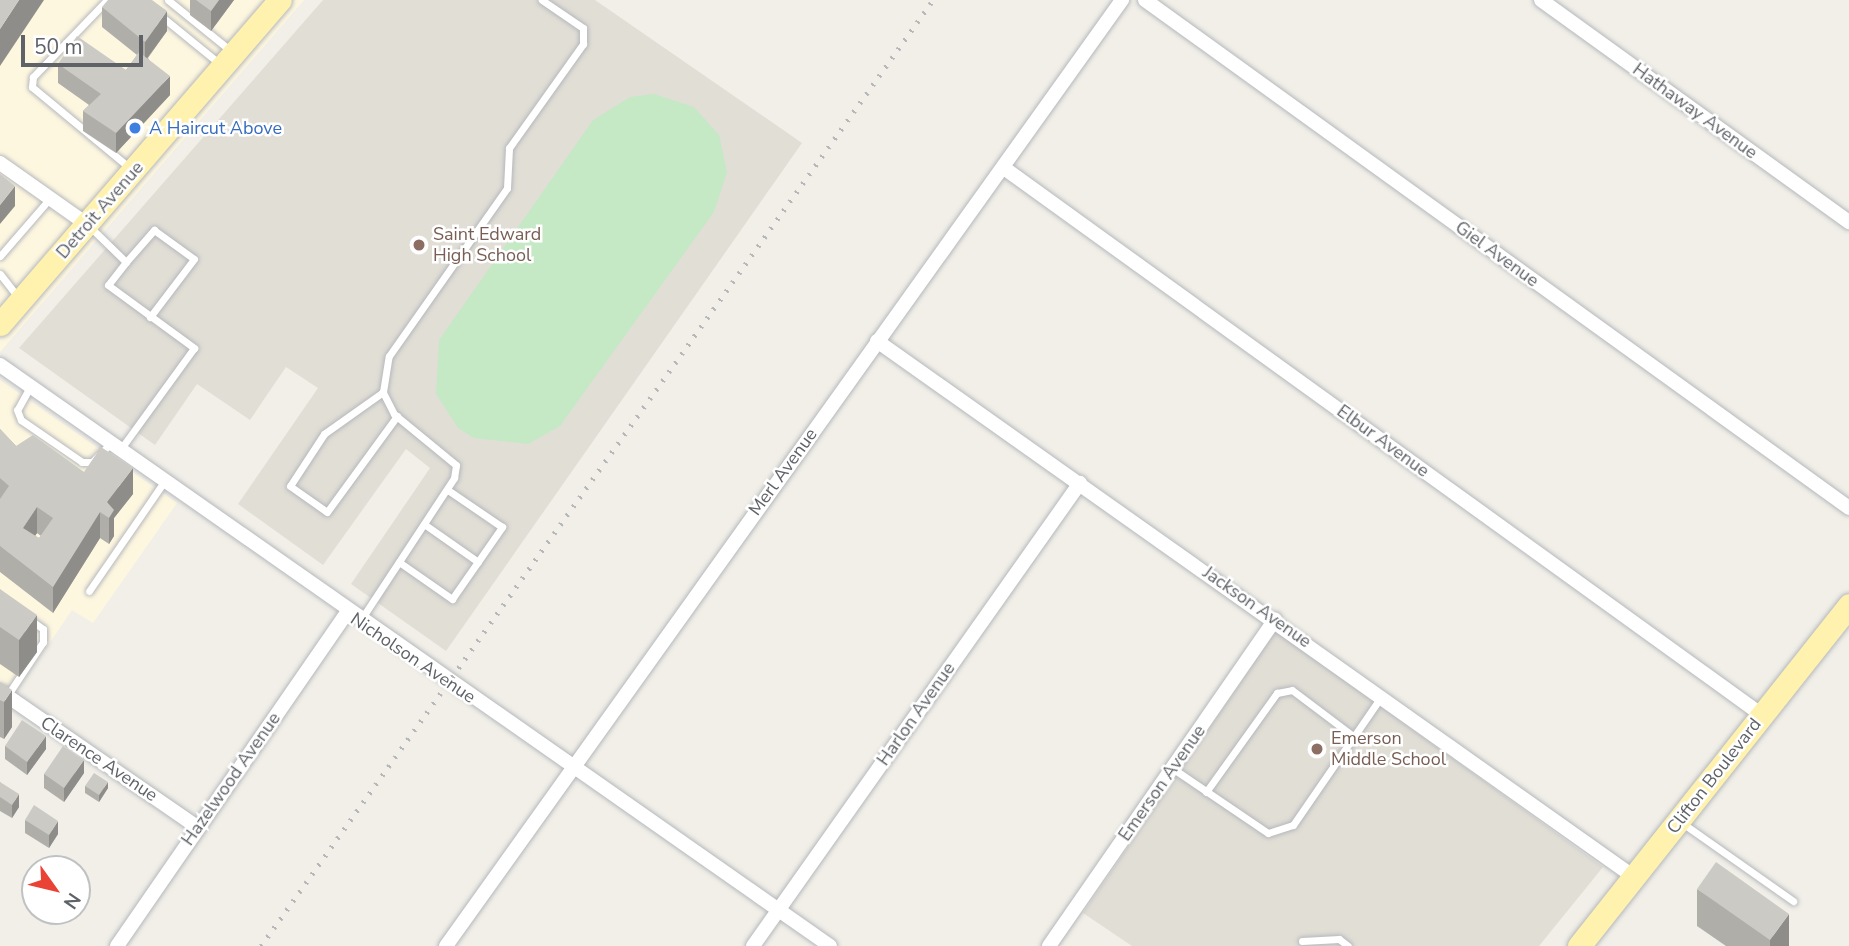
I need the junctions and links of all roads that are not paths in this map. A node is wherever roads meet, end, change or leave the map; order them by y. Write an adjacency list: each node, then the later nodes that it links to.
1 (107, 0): 12 (lane)
2 (168, 0): 9 (lane)
3 (280, 0): 9 (main road, Detroit Avenue)
4 (542, 0): 24 (lane)
5 (1122, 0): 11 (street, Merl Avenue)
6 (1145, 0): 30 (street, Giel Avenue)
7 (1541, 0): 14 (street, Hathaway Avenue)
8 (154, 12): 9 (lane)
9 (229, 60): 12 (main road, Detroit Avenue)
10 (0, 163): 13 (street)
11 (1004, 168): 21 (street, Merl Avenue); 42 (street, Elbur Avenue)
12 (134, 171): 15 (main road, Detroit Avenue)
13 (52, 196): 15 (street); 16 (lane)
14 (1849, 222)
15 (88, 225): 17 (lane); 19 (main road, Detroit Avenue)
16 (0, 256)
17 (126, 262): 20 (lane); 20 (lane)
18 (0, 274): 19 (lane)
19 (8, 308)
20 (150, 317): 26 (lane)
21 (877, 341): 28 (street, Jackson Avenue); 44 (street, Merl Avenue)
22 (0, 365): 23 (street, Nicholson Avenue)
23 (30, 387): 26 (street, Nicholson Avenue); 26 (lane)
24 (383, 392): 25 (lane); 25 (lane)
25 (397, 416): 29 (lane)
26 (115, 447): 27 (street, Nicholson Avenue)
27 (164, 482): 34 (lane); 35 (street, Nicholson Avenue)
28 (1080, 483): 38 (street, Jackson Avenue); 51 (street, Harlon Avenue)
29 (448, 489): 31 (lane); 33 (lane)
30 (1849, 508)
31 (424, 524): 32 (lane); 33 (lane)
32 (400, 562): 33 (lane); 39 (lane)
33 (478, 562)
34 (89, 591)
35 (346, 612): 39 (street, Nicholson Avenue); 48 (street, Hazelwood Avenue)
36 (22, 614): 40 (lane)
37 (1846, 616): 42 (main road, Clifton Boulevard)
38 (1275, 620): 41 (street, Jackson Avenue); 45 (street, Emerson Avenue)
39 (359, 621): 44 (street, Nicholson Avenue)
40 (3, 694): 48 (street, Clarence Avenue)
41 (1381, 696): 43 (lane); 49 (street, Jackson Avenue)
42 (1762, 715): 47 (main road, Clifton Boulevard)
43 (1353, 736): 46 (lane); 46 (lane)
44 (572, 765): 51 (street, Nicholson Avenue); 54 (street, Merl Avenue)
45 (1172, 768): 46 (lane); 57 (street, Emerson Avenue)
46 (1206, 792)
47 (1679, 820): 49 (main road, Clifton Boulevard); 50 (lane)
48 (197, 827): 53 (street, Hazelwood Avenue)
49 (1634, 877): 59 (main road, Clifton Boulevard)
50 (1793, 901)
51 (779, 909): 55 (street, Harlon Avenue); 56 (street, Nicholson Avenue)
52 (1302, 942): 58 (lane)
53 (117, 946)
54 (446, 946)
55 (753, 946)
56 (830, 946)
57 (1049, 946)
58 (1348, 946)
59 (1579, 946)

